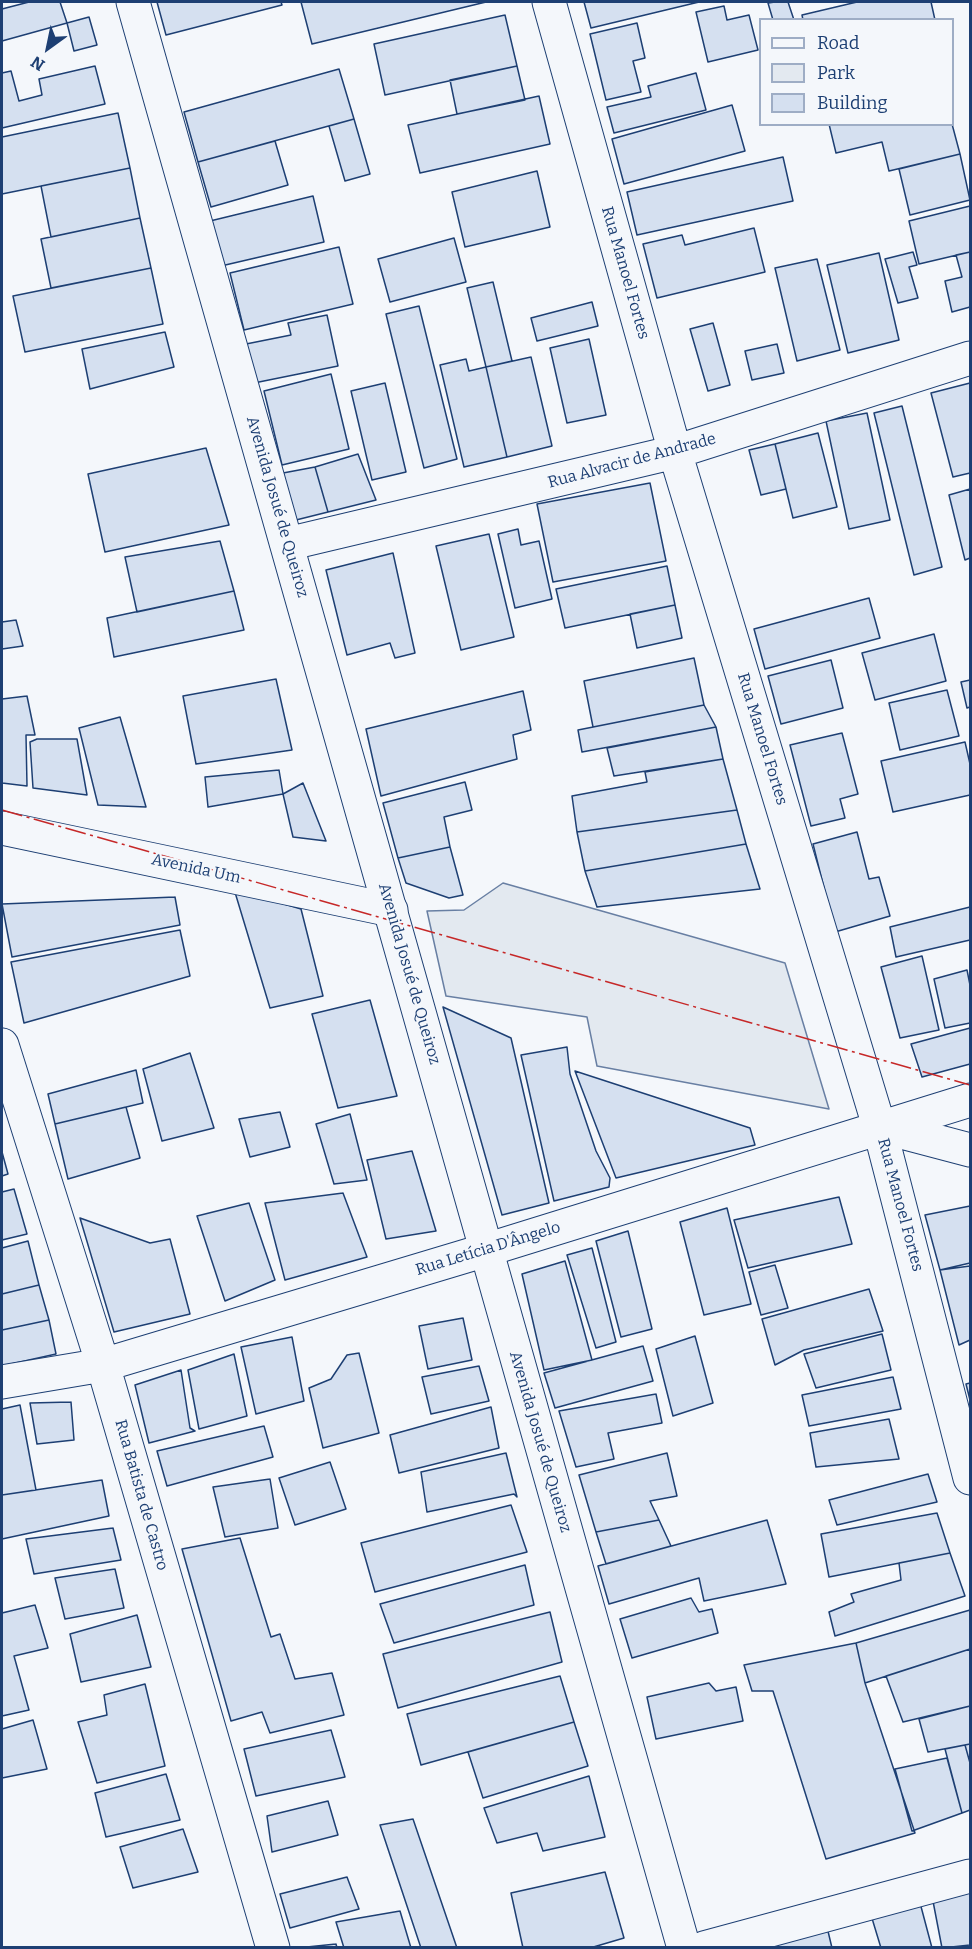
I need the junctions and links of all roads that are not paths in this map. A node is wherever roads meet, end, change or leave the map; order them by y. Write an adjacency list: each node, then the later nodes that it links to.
1 (133, 2): 5 (street, Avenida Josué de Queiroz)
2 (549, 2): 4 (street, Rua Manoel Fortes)
3 (970, 358): 4 (street, Rua Alvacir de Andrade)
4 (675, 452): 5 (street, Rua Alvacir de Andrade); 10 (street, Rua Manoel Fortes)
5 (287, 544): 7 (street, Avenida Josué de Queiroz)
6 (2, 828): 7 (street, Avenida Um)
7 (391, 910): 12 (street, Avenida Josué de Queiroz)
8 (2, 1045): 13 (street, Rua Batista de Castro)
9 (970, 1100): 10 (street, Rua Letícia D'Ângelo)
10 (879, 1126): 11 (street); 12 (street, Rua Letícia D'Ângelo); 15 (street, Rua Manoel Fortes)
11 (970, 1150)
12 (486, 1250): 13 (street, Rua Letícia D'Ângelo); 18 (street, Avenida Josué de Queiroz)
13 (103, 1365): 14 (street, Rua Letícia D'Ângelo); 17 (street, Rua Batista de Castro)
14 (2, 1382)
15 (970, 1478)
16 (970, 1876): 19 (street)
17 (273, 1947)
18 (684, 1947)
19 (704, 1947)

